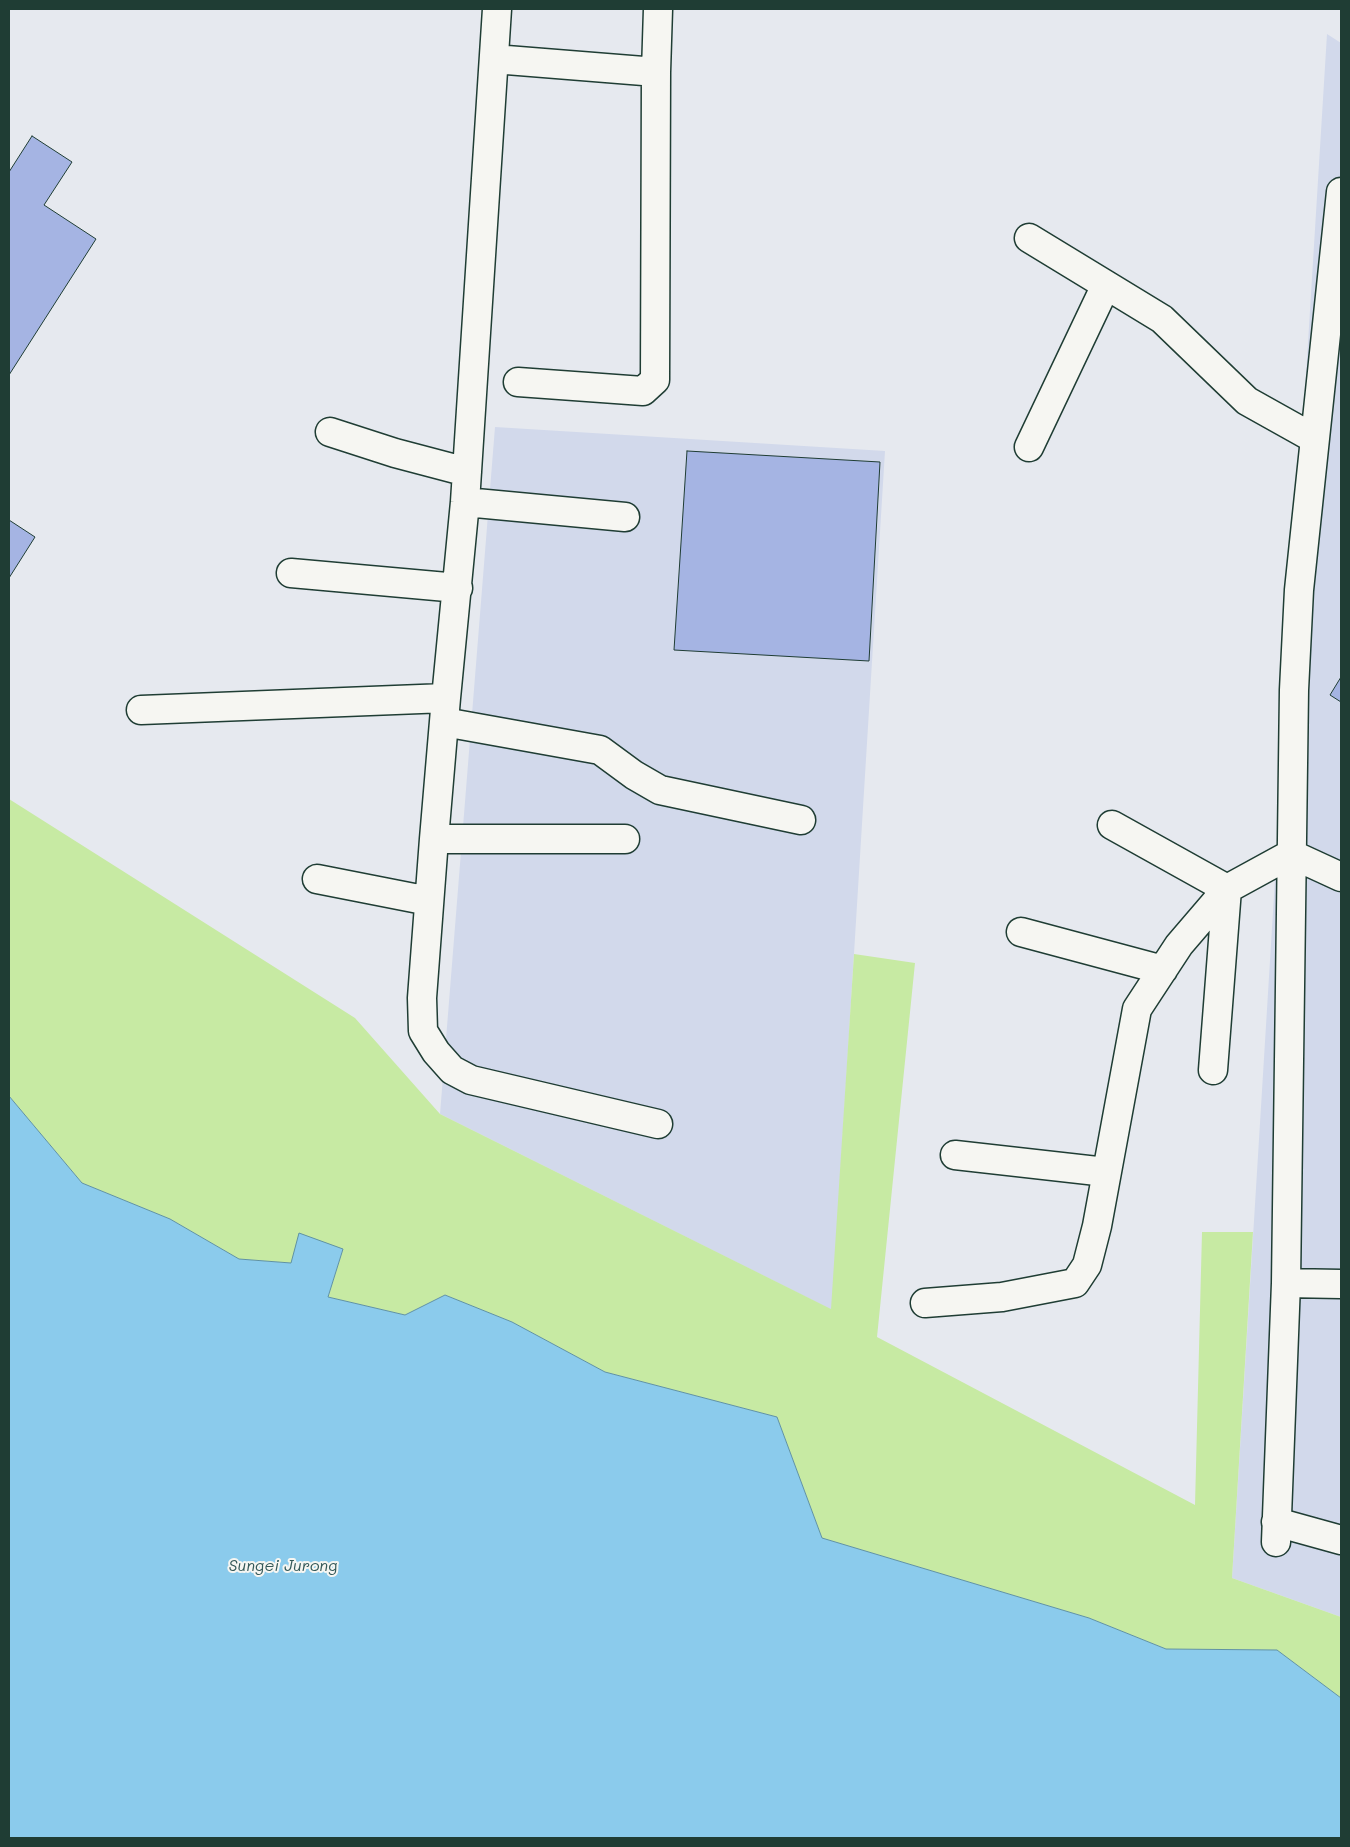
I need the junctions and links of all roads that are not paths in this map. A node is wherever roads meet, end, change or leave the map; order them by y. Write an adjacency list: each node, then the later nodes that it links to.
1 (497, 9): 3 (lane)
2 (658, 9): 4 (lane)
3 (494, 60): 4 (lane); 13 (lane)
4 (656, 72): 9 (lane)
5 (1341, 192): 8 (lane)
6 (1029, 238): 7 (lane)
7 (1106, 285): 11 (lane); 12 (lane)
8 (1334, 325): 11 (lane)
9 (518, 382)
10 (330, 432): 13 (lane)
11 (1315, 439): 24 (lane)
12 (1029, 447)
13 (467, 472): 14 (lane)
14 (465, 502): 15 (lane); 17 (lane)
15 (625, 517)
16 (290, 573): 17 (lane)
17 (458, 588): 19 (lane)
18 (141, 710): 19 (lane)
19 (445, 710): 20 (lane); 22 (lane)
20 (801, 820)
21 (1112, 825): 27 (lane)
22 (434, 839): 23 (lane); 28 (lane)
23 (625, 839)
24 (1291, 854): 25 (lane); 27 (lane); 35 (lane)
25 (1341, 877)
26 (317, 879): 28 (lane)
27 (1227, 889): 30 (lane); 31 (lane)
28 (429, 901): 32 (lane)
29 (1021, 932): 30 (lane)
30 (1163, 970): 34 (lane)
31 (1213, 1070)
32 (658, 1124)
33 (955, 1155): 34 (lane)
34 (1106, 1172): 37 (lane)
35 (1286, 1283): 36 (lane); 38 (lane)
36 (1341, 1284)
37 (925, 1303)
38 (1341, 1540)

